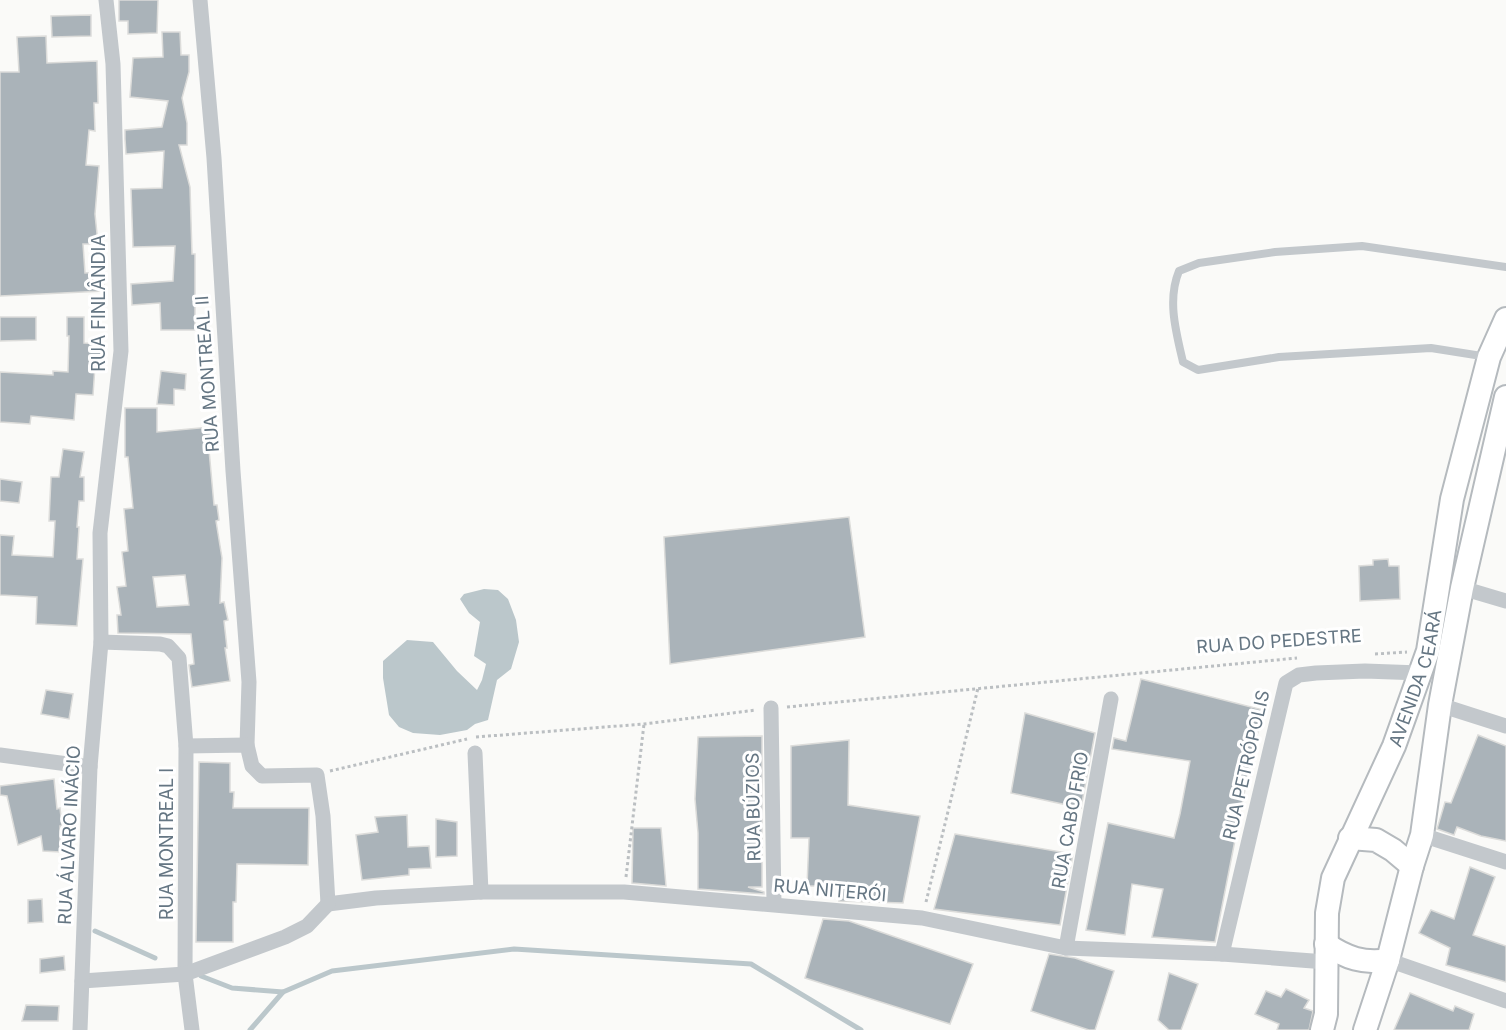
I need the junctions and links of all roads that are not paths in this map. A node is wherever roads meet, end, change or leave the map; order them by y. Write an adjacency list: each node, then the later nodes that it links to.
1 (106, 0): 9 (street, RUA FINLÂNDIA)
2 (200, 0): 15 (street, RUA MONTREAL II)
3 (1506, 267): 5 (lane)
4 (1506, 319): 5 (main road, AVENIDA CEARÁ)
5 (1489, 357): 10 (main road, AVENIDA CEARÁ)
6 (1506, 397): 7 (main road, AVENIDA CEARÁ)
7 (1462, 588): 8 (street); 12 (main road, AVENIDA CEARÁ)
8 (1506, 602)
9 (100, 642): 16 (street, RUA MONTREAL I); 19 (street, RUA ÁLVARO INÁCIO)
10 (1420, 674): 21 (main road, AVENIDA CEARÁ); 29 (street, RUA PETRÓPOLIS)
11 (1111, 699): 27 (street, RUA CABO FRIO)
12 (1440, 705): 14 (street); 20 (main road, AVENIDA CEARÁ)
13 (771, 708): 26 (street, RUA BÚZIOS)
14 (1506, 726)
15 (247, 745): 16 (street); 25 (street)
16 (186, 746): 31 (street, RUA MONTREAL I)
17 (475, 753): 24 (street)
18 (0, 755): 19 (street)
19 (90, 767): 32 (street, RUA ÁLVARO INÁCIO)
20 (1422, 835): 22 (street); 23 (main road, AVENIDA CEARÁ)
21 (1350, 838): 23 (main road); 28 (main road, AVENIDA CEARÁ)
22 (1506, 862)
23 (1412, 866): 30 (main road, AVENIDA CEARÁ)
24 (481, 892): 25 (street, RUA NITERÓI); 26 (street, RUA NITERÓI)
25 (328, 904): 31 (street)
26 (774, 904): 27 (street, RUA NITERÓI)
27 (1066, 948): 29 (street, RUA NITERÓI)
28 (1326, 953): 29 (street, RUA NITERÓI); 30 (main road); 36 (main road, AVENIDA CEARÁ)
29 (1222, 954)
30 (1388, 960): 33 (street); 37 (main road, AVENIDA CEARÁ)
31 (185, 974): 32 (street); 35 (street, RUA MONTREAL I)
32 (82, 981): 34 (street, RUA ÁLVARO INÁCIO)
33 (1506, 1001)
34 (80, 1030)
35 (192, 1030)
36 (1322, 1030)
37 (1365, 1030)

